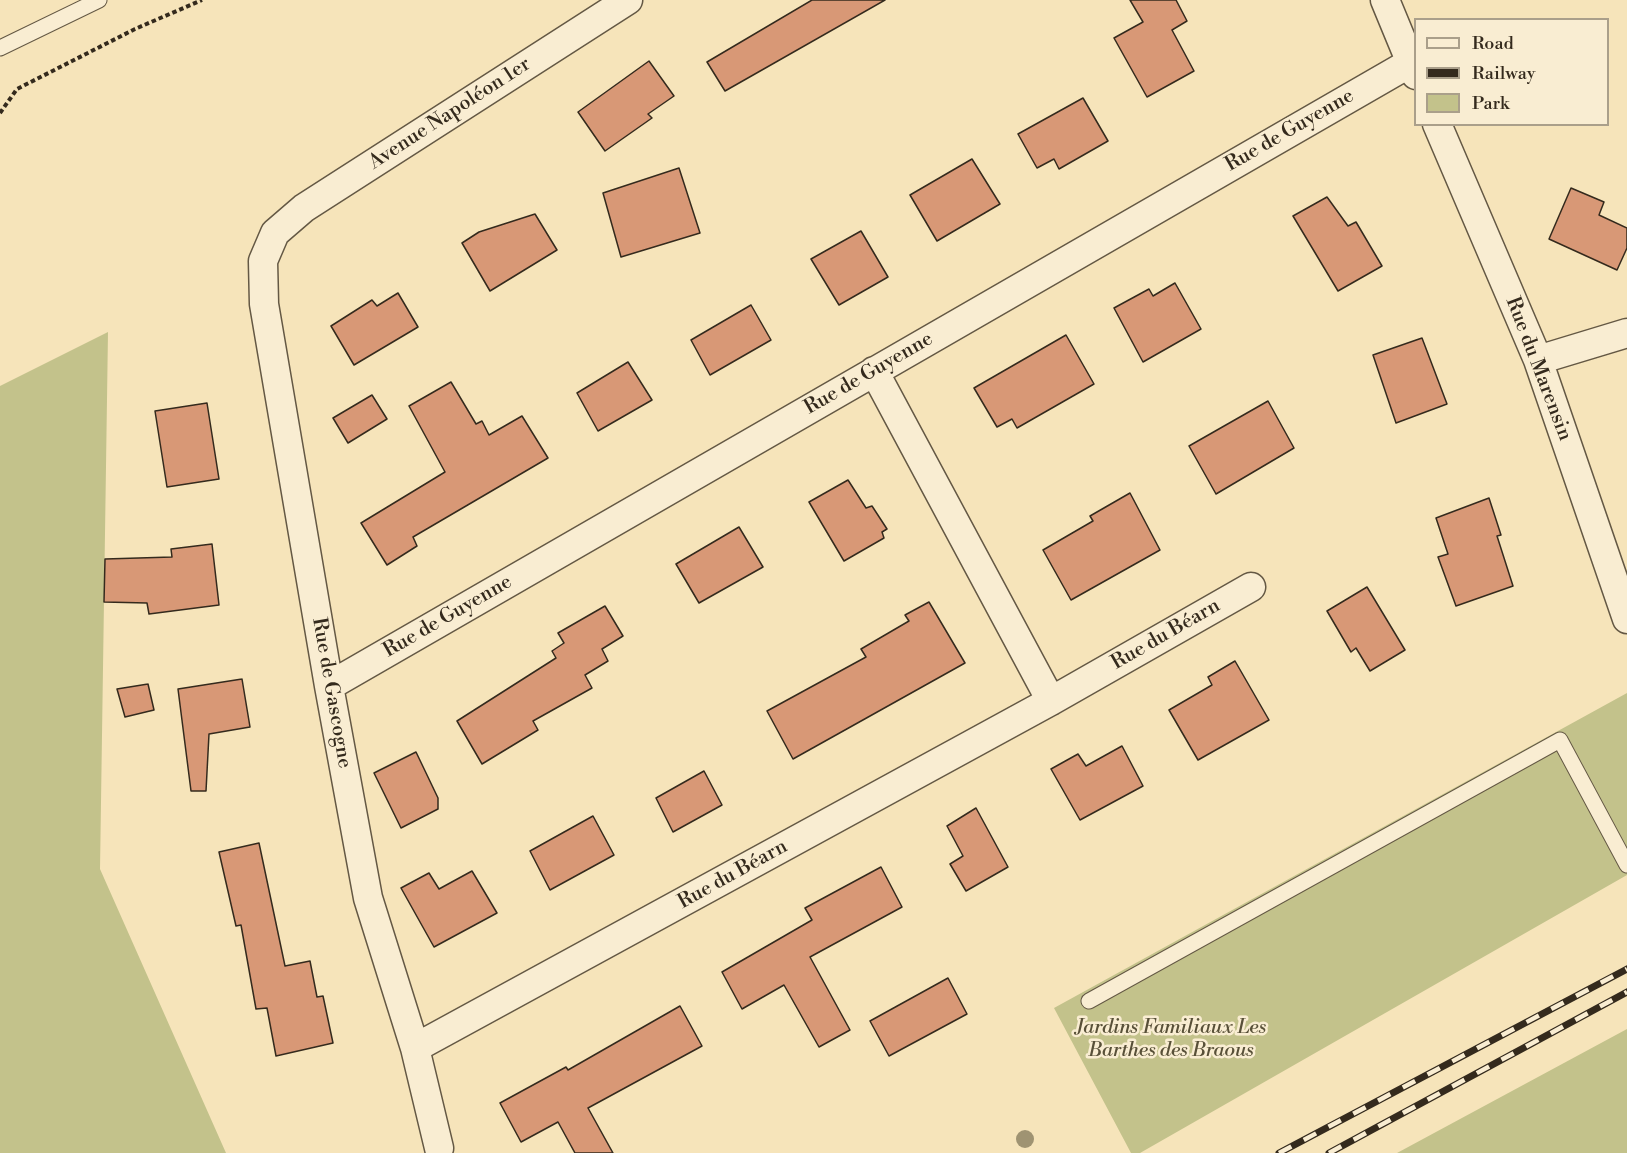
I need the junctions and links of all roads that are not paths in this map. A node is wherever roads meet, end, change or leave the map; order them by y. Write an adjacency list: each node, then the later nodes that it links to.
1 (99, 0): 4 (lane)
2 (628, 0): 7 (street, Avenue Napoléon 1er)
3 (1385, 0): 5 (street)
4 (0, 48)
5 (1413, 69): 10 (street, Rue de Guyenne)
6 (1438, 126): 9 (street, Rue du Marensin)
7 (275, 233): 13 (street, Rue de Gascogne)
8 (1627, 333): 9 (street)
9 (1538, 360): 12 (street, Rue du Marensin)
10 (874, 370): 13 (street, Rue de Guyenne); 14 (street)
11 (1251, 587): 14 (street, Rue du Béarn)
12 (1627, 618)
13 (329, 686): 17 (street, Rue de Gascogne)
14 (1051, 701): 17 (street, Rue du Béarn)
15 (1627, 865): 16 (lane)
16 (1089, 1001)
17 (415, 1048): 18 (street, Rue de Gascogne)
18 (439, 1148)

